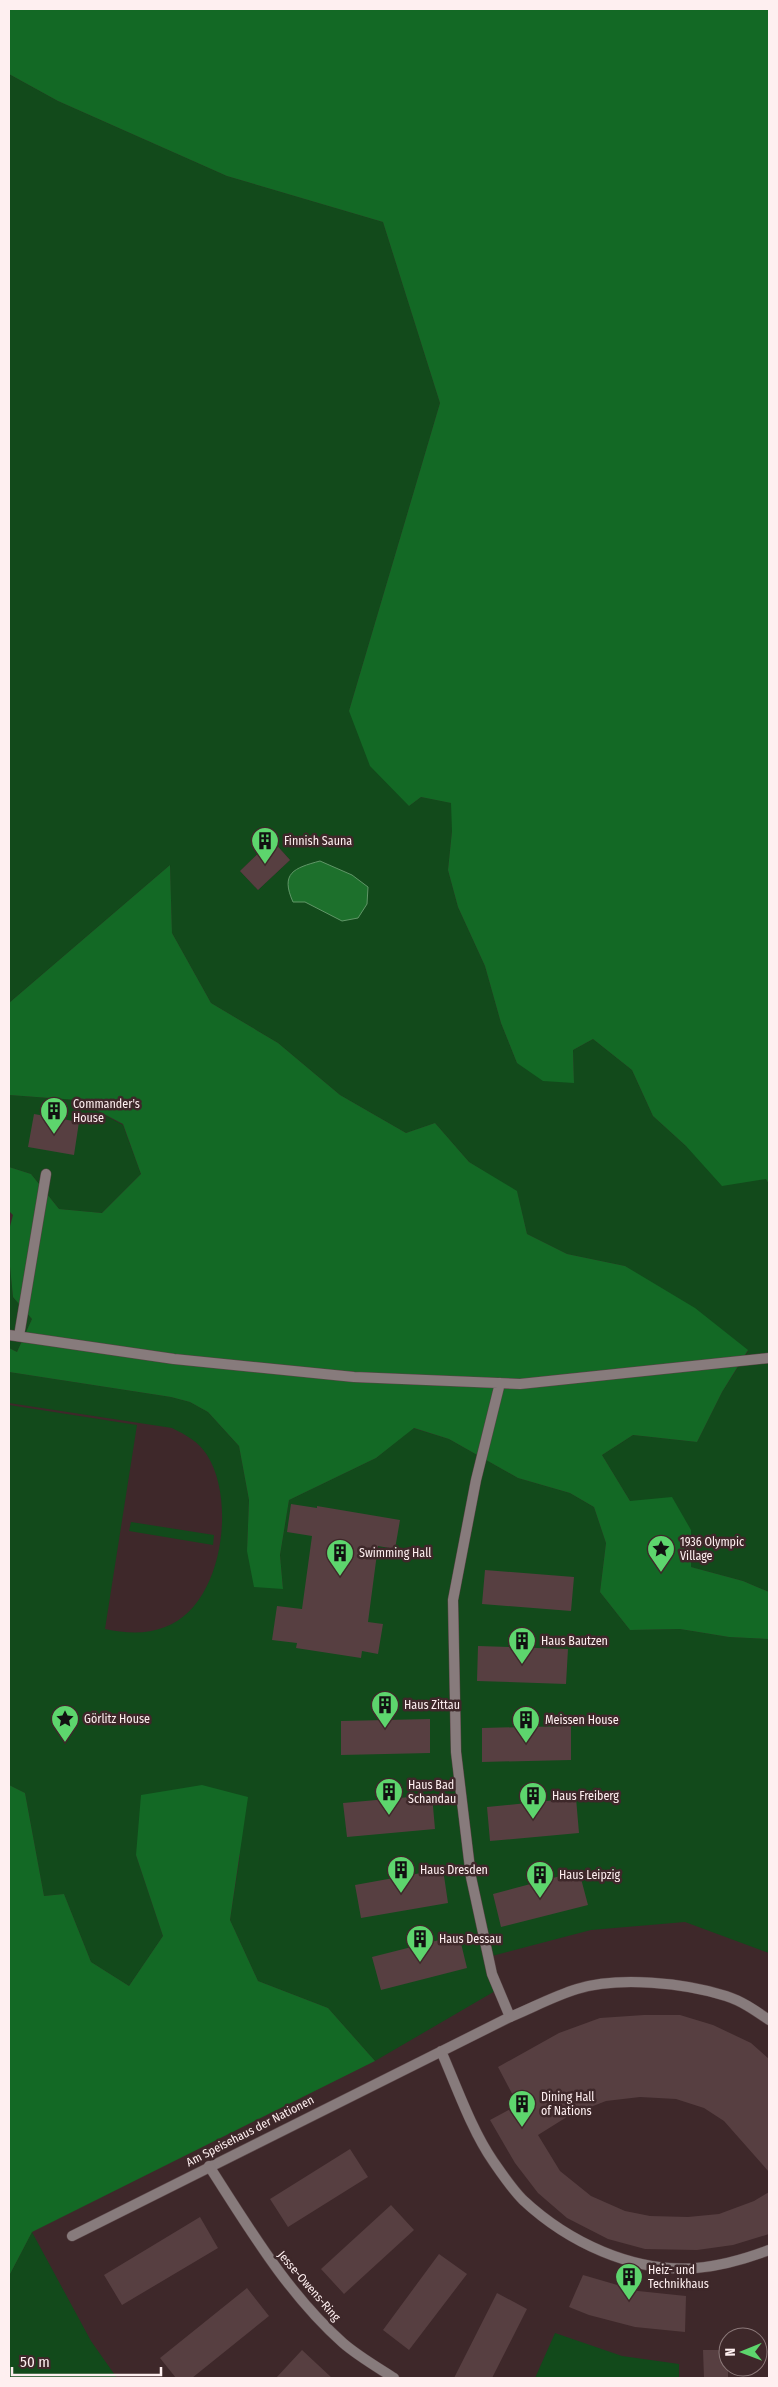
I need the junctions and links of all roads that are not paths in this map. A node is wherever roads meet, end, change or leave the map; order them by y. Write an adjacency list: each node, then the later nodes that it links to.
1 (46, 1174): 2 (street)
2 (14, 1335): 4 (street)
3 (769, 1358): 4 (street)
4 (500, 1383): 5 (street)
5 (510, 2017): 6 (street, Am Speisehaus der Nationen); 7 (street, Am Speisehaus der Nationen)
6 (769, 2020)
7 (441, 2051): 8 (street, Am Speisehaus der Nationen); 10 (street)
8 (209, 2166): 9 (street, Am Speisehaus der Nationen); 11 (street, Jesse-Owens-Ring)
9 (72, 2236)
10 (769, 2250)
11 (394, 2378)

